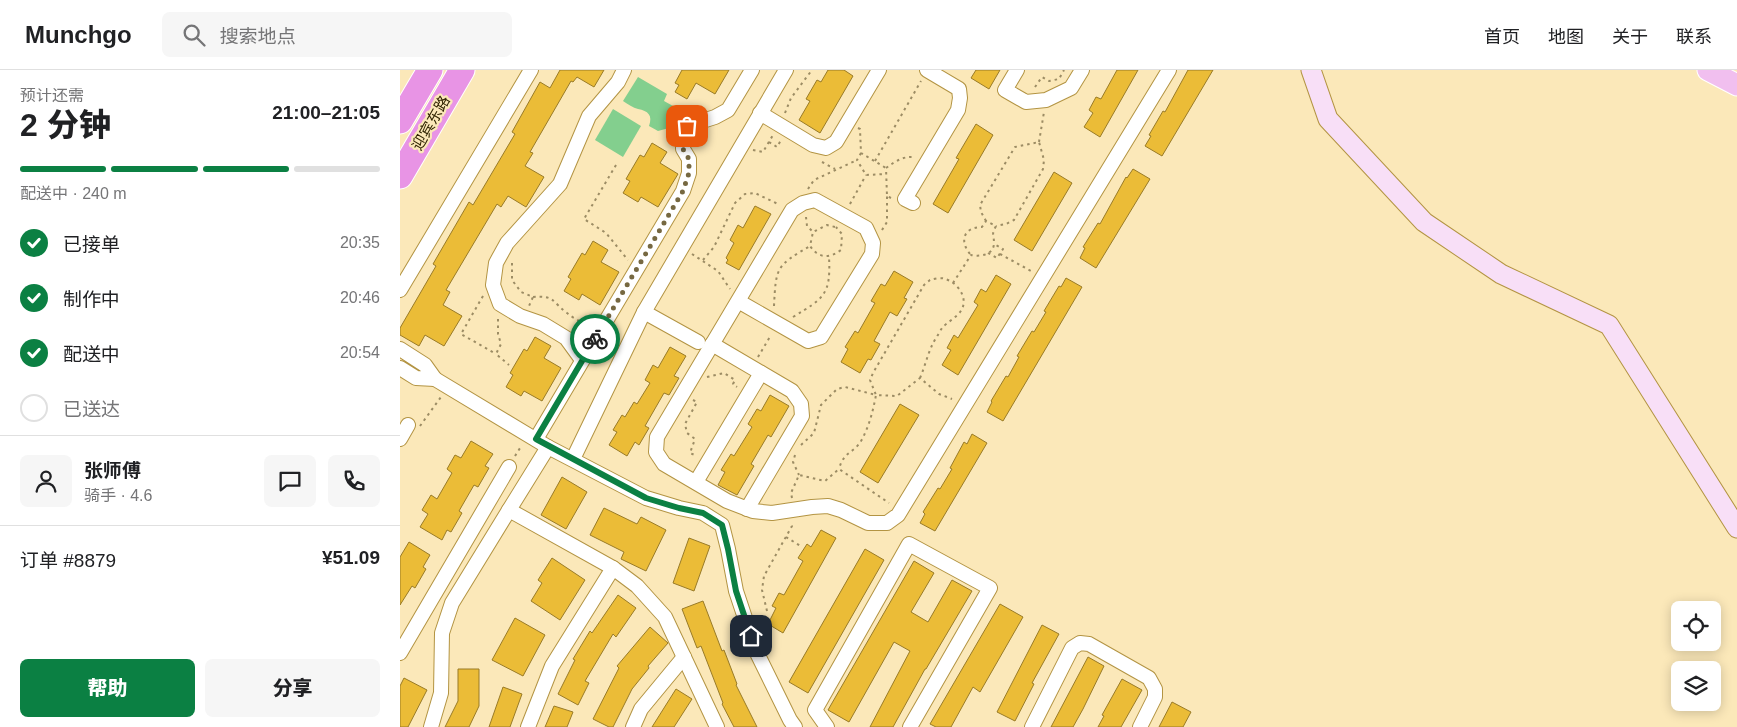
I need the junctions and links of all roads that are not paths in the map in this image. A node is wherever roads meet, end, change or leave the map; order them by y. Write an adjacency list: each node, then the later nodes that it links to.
1 (430, 70): 16 (highway, 迎宾东路)
2 (462, 70): 17 (highway, 迎宾东路)
3 (531, 70): 19 (street)
4 (624, 70): 25 (street)
5 (752, 70): 25 (street)
6 (786, 70): 15 (street)
7 (879, 70): 15 (street)
8 (927, 70): 18 (street)
9 (1017, 70): 10 (street)
10 (1082, 70)
11 (1168, 70): 36 (street)
12 (1311, 70): 38 (street)
13 (1708, 70): 14 (main road)
14 (1737, 85)
15 (760, 114): 21 (street)
16 (400, 121)
17 (400, 176)
18 (913, 203)
19 (400, 290)
20 (738, 301): 20 (street); 23 (street)
21 (644, 312): 22 (street); 33 (street)
22 (698, 342)
23 (712, 344): 27 (street); 35 (street)
24 (400, 349): 28 (street)
25 (582, 360): 30 (street)
26 (400, 368): 28 (street)
27 (756, 370): 35 (street); 36 (street)
28 (435, 379): 30 (street)
29 (408, 425): 31 (street)
30 (532, 437): 32 (street)
31 (400, 439)
32 (548, 447): 33 (street); 37 (street)
33 (573, 459): 46 (street)
34 (509, 467): 40 (street)
35 (696, 482): 36 (street)
36 (747, 509)
37 (509, 510): 39 (street); 42 (street)
38 (1737, 528)
39 (614, 568): 41 (street); 43 (street)
40 (400, 652)
41 (684, 657): 44 (street); 45 (street)
42 (430, 727)
43 (528, 727)
44 (633, 727)
45 (717, 727)
46 (795, 727)
47 (826, 727): 48 (street)
48 (910, 727)
49 (1032, 727): 50 (street)
50 (1140, 727)

